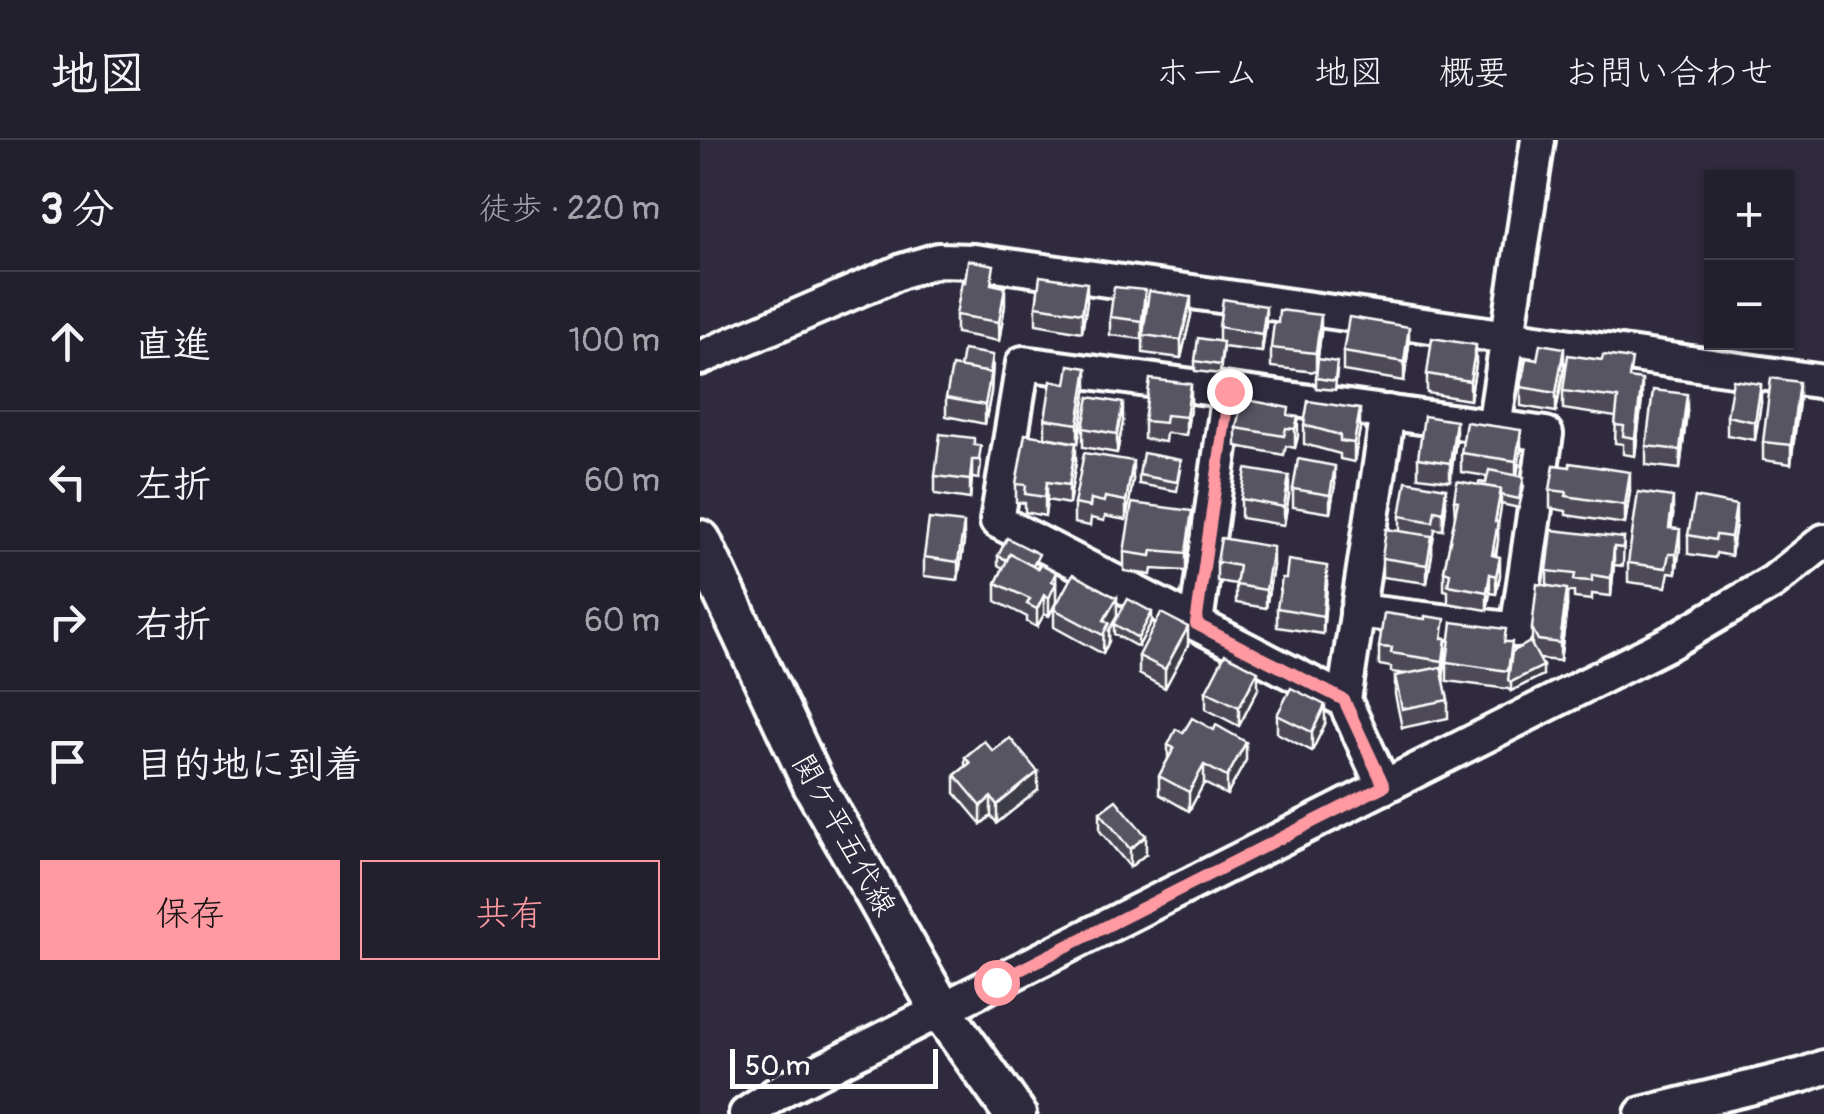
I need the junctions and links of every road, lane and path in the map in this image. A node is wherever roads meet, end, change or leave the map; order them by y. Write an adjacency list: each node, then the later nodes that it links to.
1 (1538, 140): 2 (street)
2 (1507, 339): 3 (street); 4 (street); 7 (street)
3 (700, 358)
4 (1824, 382)
5 (1229, 391): 6 (street); 11 (street); 11 (street)
6 (1388, 412): 7 (street); 10 (street)
7 (1494, 426): 10 (street)
8 (700, 541): 14 (main road, 関ケ平五代線)
9 (1824, 541): 13 (street)
10 (1357, 611): 12 (street)
11 (1196, 624): 12 (street)
12 (1344, 700): 13 (street)
13 (1384, 786): 14 (street)
14 (941, 1010): 16 (street); 17 (main road, 関ケ平五代線)
15 (1824, 1066): 18 (street)
16 (746, 1114)
17 (1015, 1114)
18 (1642, 1114)

